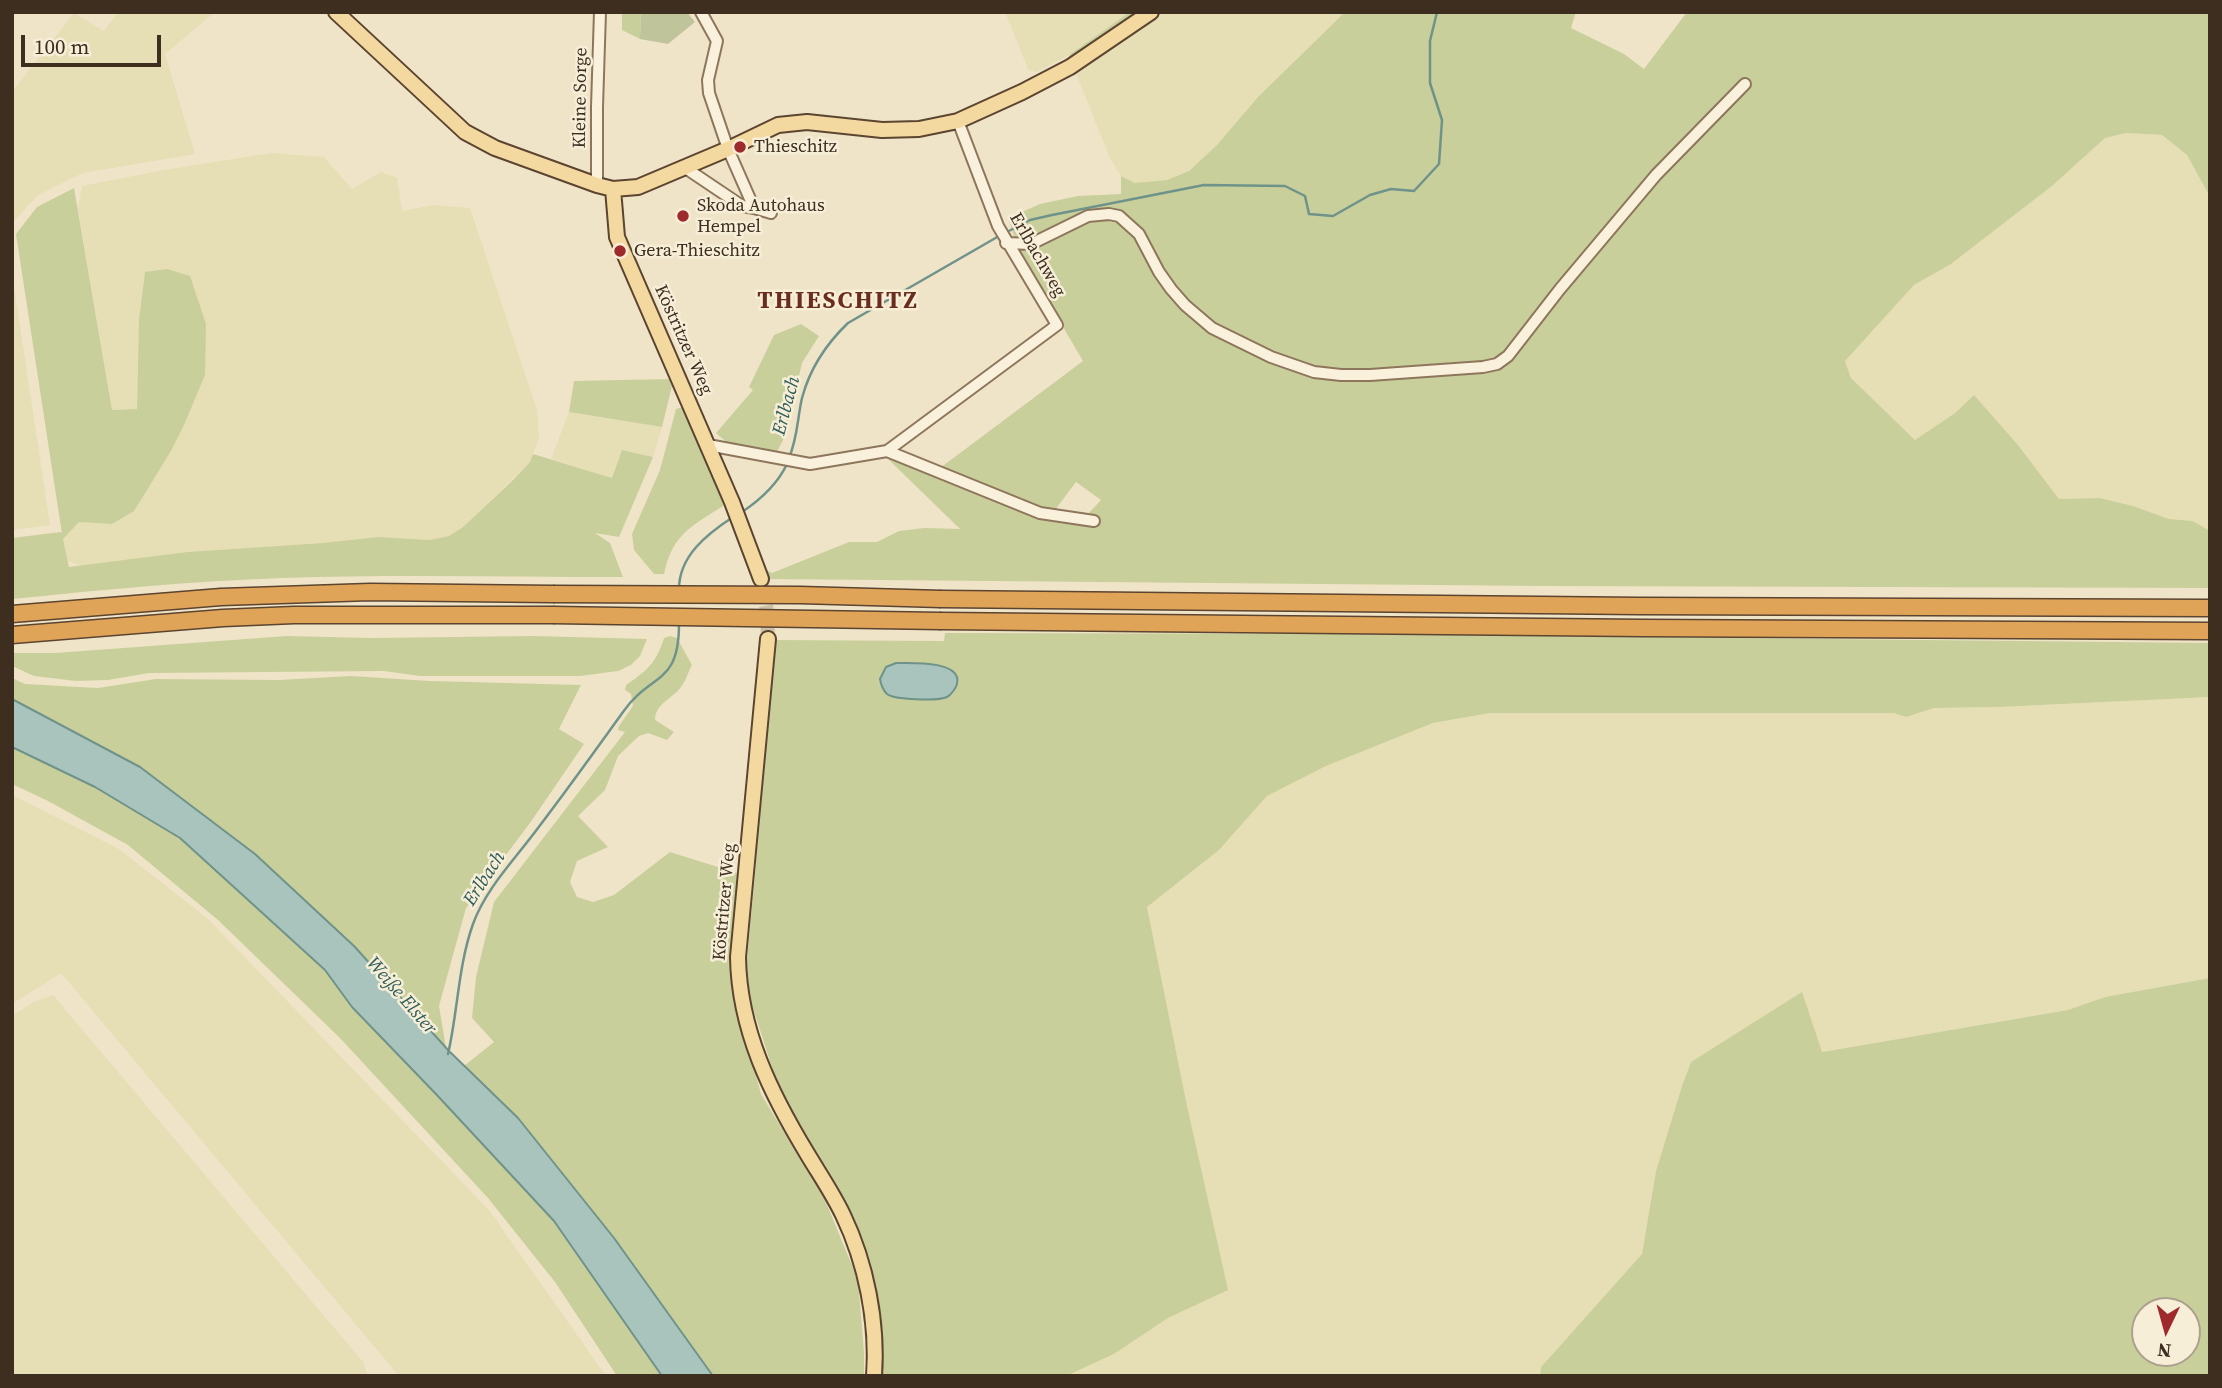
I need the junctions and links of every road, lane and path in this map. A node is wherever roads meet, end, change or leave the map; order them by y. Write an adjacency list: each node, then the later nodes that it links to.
1 (335, 12): 9 (main road)
2 (600, 12): 9 (street, Kleine Sorge)
3 (701, 12): 7 (street)
4 (1151, 12): 6 (main road)
5 (1745, 84): 13 (street)
6 (958, 121): 7 (main road); 13 (street, Erlbachweg)
7 (728, 149): 8 (main road); 11 (street)
8 (684, 167): 10 (main road); 11 (street)
9 (597, 185): 10 (main road)
10 (613, 190): 14 (main road, Köstritzer Weg)
11 (754, 208): 12 (street)
12 (771, 213)
13 (1005, 240): 15 (street, Erlbachweg)
14 (708, 445): 15 (street); 17 (main road, Köstritzer Weg)
15 (887, 451): 16 (street)
16 (1094, 521)
17 (761, 579)
18 (2210, 608): 19 (highway, bridge)
19 (12, 614)
20 (2210, 631): 21 (highway, bridge)
21 (12, 635)
22 (768, 639): 23 (main road, Köstritzer Weg)
23 (874, 1376)

